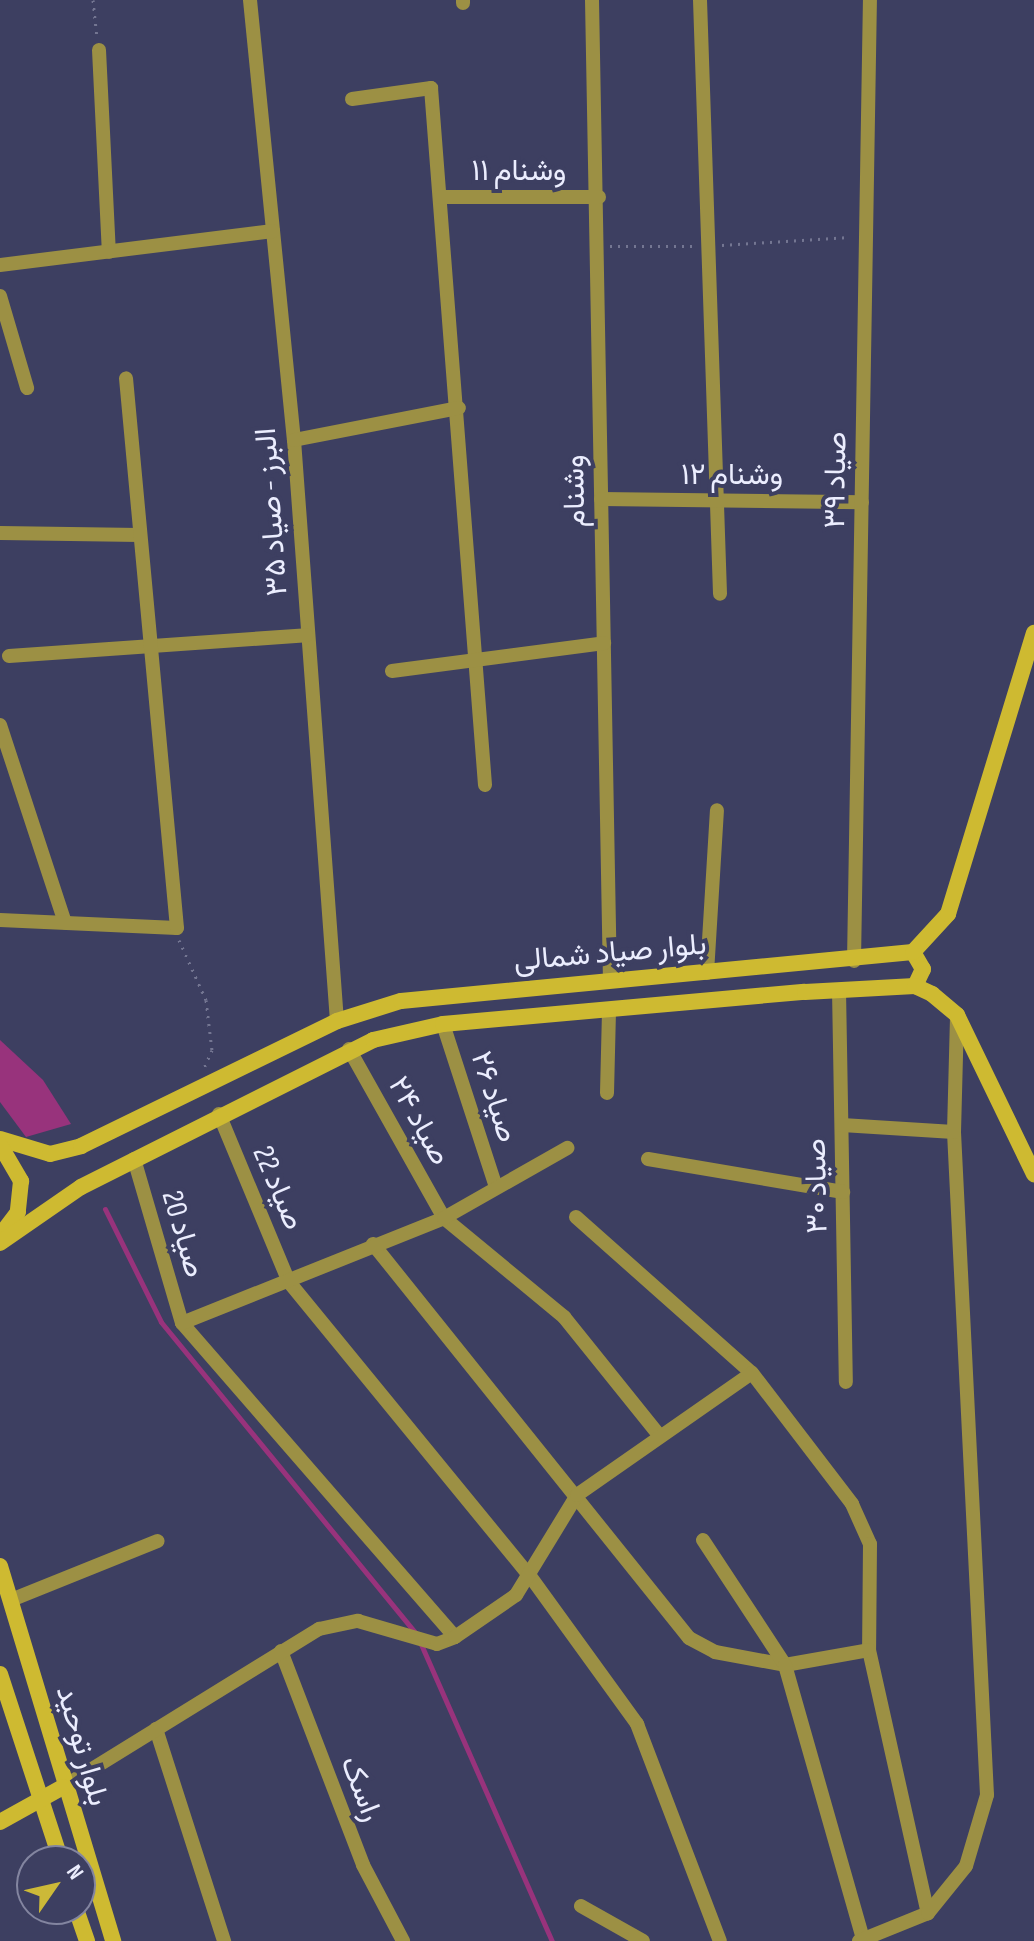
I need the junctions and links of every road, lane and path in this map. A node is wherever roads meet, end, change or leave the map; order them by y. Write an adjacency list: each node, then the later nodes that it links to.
1 (93, 0): 6 (path)
2 (250, 0): 10 (street, البرز - صیاد ۳۵)
3 (592, 0): 9 (street, وشنام)
4 (700, 0): 13 (street)
5 (870, 0): 11 (street, صیاد ۳۹)
6 (99, 50): 14 (street)
7 (352, 99): 8 (street)
8 (440, 197): 9 (street, وشنام ۱۱); 19 (street)
9 (599, 197): 12 (street, وشنام)
10 (273, 231): 14 (street); 20 (street, البرز - صیاد ۳۵)
11 (866, 236): 13 (path); 23 (street, صیاد ۳۹)
12 (597, 246): 13 (path); 21 (street, وشنام)
13 (708, 246): 22 (street)
14 (109, 252): 15 (street)
15 (0, 265)
16 (0, 296): 18 (street)
17 (126, 378): 25 (street)
18 (27, 388)
19 (459, 408): 20 (street); 32 (street)
20 (294, 440): 28 (street, البرز - صیاد ۳۵)
21 (601, 499): 22 (street, وشنام ۱۲); 29 (street, وشنام)
22 (713, 502): 23 (street, وشنام ۱۲); 26 (street)
23 (862, 502): 41 (street, صیاد ۳۹)
24 (0, 533): 25 (street)
25 (140, 535): 30 (street)
26 (720, 594)
27 (1034, 633): 40 (main road)
28 (306, 635): 30 (street); 48 (street, البرز - صیاد ۳۵)
29 (604, 643): 32 (street); 43 (street, وشنام)
30 (150, 645): 31 (street); 39 (street)
31 (9, 656)
32 (476, 660): 33 (street); 35 (street)
33 (392, 671)
34 (0, 725): 38 (street)
35 (485, 785)
36 (717, 810): 42 (street)
37 (0, 920): 38 (street)
38 (65, 923): 39 (street)
39 (177, 928): 51 (path)
40 (913, 952): 41 (main road, بلوار صیاد شمالی); 44 (main road)
41 (854, 961): 42 (main road, بلوار صیاد شمالی)
42 (707, 973): 43 (main road, بلوار صیاد شمالی)
43 (610, 981): 48 (main road, بلوار صیاد شمالی)
44 (915, 986): 45 (main road, بلوار صیاد شمالی); 47 (main road)
45 (839, 990): 46 (main road, بلوار صیاد شمالی); 54 (street, صیاد ۳۰)
46 (609, 1011): 49 (main road, بلوار صیاد شمالی); 52 (street)
47 (957, 1015): 55 (street); 61 (main road)
48 (337, 1021): 51 (main road, بلوار صیاد شمالی)
49 (443, 1024): 50 (main road, بلوار صیاد شمالی); 62 (street, صیاد ۲۶)
50 (349, 1049): 53 (main road, بلوار صیاد شمالی); 65 (street, صیاد ۲۴)
51 (192, 1092): 56 (main road, بلوار صیاد شمالی)
52 (607, 1093)
53 (219, 1114): 59 (main road, بلوار صیاد شمالی); 69 (street, صیاد 22)
54 (842, 1125): 55 (street); 63 (street, صیاد ۳۰)
55 (954, 1132): 91 (street)
56 (0, 1139)
57 (0, 1145): 66 (main road)
58 (567, 1148): 62 (street)
59 (134, 1159): 67 (main road, بلوار صیاد شمالی); 70 (street, صیاد 20)
60 (648, 1159): 63 (street)
61 (1034, 1174)
62 (496, 1187): 65 (street)
63 (843, 1192): 72 (street, صیاد ۳۰)
64 (576, 1217): 71 (street)
65 (444, 1218): 68 (street); 73 (street)
66 (0, 1237)
67 (0, 1243)
68 (373, 1244): 69 (street); 74 (street)
69 (289, 1282): 70 (street); 78 (street, صیاد 22)
70 (182, 1323): 80 (street)
71 (752, 1373): 73 (street); 81 (street)
72 (846, 1382)
73 (658, 1434): 74 (street)
74 (577, 1495): 78 (street); 83 (street)
75 (703, 1540): 83 (street)
76 (158, 1541): 79 (street)
77 (0, 1566): 79 (main road, بلوار توحید)
78 (530, 1576): 80 (street); 97 (street, صیاد 22)
79 (11, 1600): 86 (main road, بلوار توحید)
80 (455, 1637): 82 (street)
81 (869, 1650): 83 (street); 91 (street)
82 (281, 1651): 85 (street); 95 (street, راسک)
83 (785, 1665): 92 (street)
84 (0, 1674): 87 (main road, بلوار توحید)
85 (156, 1729): 86 (street); 94 (street)
86 (63, 1787): 87 (main road); 93 (main road, بلوار توحید)
87 (40, 1798): 88 (main road); 89 (main road, بلوار توحید)
88 (0, 1822)
89 (56, 1845)
90 (581, 1906): 96 (street)
91 (928, 1913): 92 (street)
92 (861, 1940)
93 (113, 1941)
94 (224, 1941)
95 (403, 1941)
96 (643, 1941)
97 (720, 1941)

